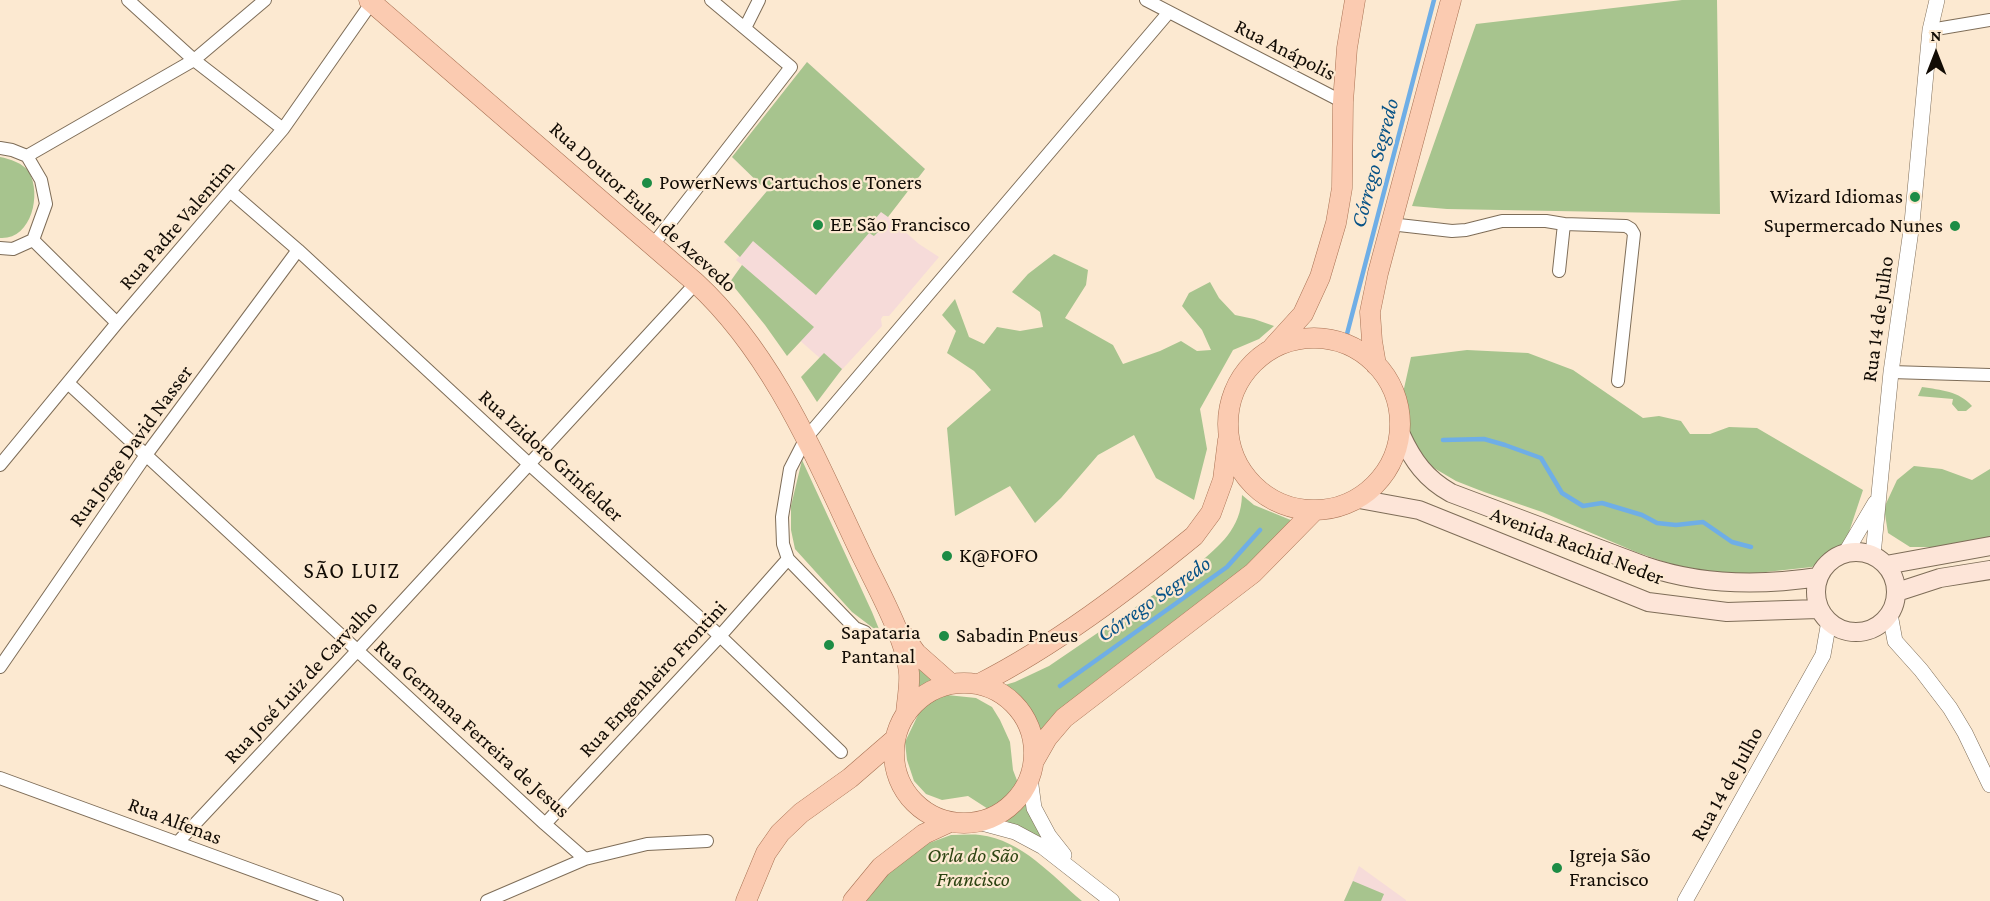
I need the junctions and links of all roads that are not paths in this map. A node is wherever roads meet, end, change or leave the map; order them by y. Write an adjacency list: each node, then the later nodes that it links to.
1 (128, 0): 14 (street)
2 (265, 0): 14 (street)
3 (711, 0): 12 (street)
4 (759, 0): 12 (street)
5 (1146, 0): 10 (street, Rua Anápolis)
6 (1355, 0): 15 (main road)
7 (1450, 0): 20 (main road)
8 (1937, 0): 13 (street, Rua 14 de Julho)
9 (371, 1): 16 (street, Rua Padre Valentim); 23 (main road, Rua Doutor Euler de Azevedo)
10 (1169, 12): 15 (street, Rua Anápolis); 36 (street)
11 (1990, 20): 13 (street)
12 (745, 28): 23 (street)
13 (1930, 30): 31 (street, Rua 14 de Julho)
14 (194, 60): 16 (street); 18 (street)
15 (1343, 102): 29 (main road)
16 (283, 129): 19 (street, Rua Padre Valentim)
17 (0, 148): 18 (street)
18 (27, 156): 22 (street)
19 (231, 192): 25 (street, Rua Izidoro Grinfelder); 28 (street, Rua Padre Valentim)
20 (1390, 224): 21 (street); 30 (main road)
21 (1564, 224): 26 (street); 33 (street)
22 (33, 240): 24 (street); 28 (street)
23 (652, 246): 27 (main road, Rua Doutor Euler de Azevedo)
24 (0, 248)
25 (298, 250): 38 (street, Rua Jorge David Nasser); 39 (street, Rua Izidoro Grinfelder)
26 (1558, 271)
27 (696, 283): 36 (main road, Rua Doutor Euler de Azevedo); 39 (street, Rua José Luiz de Carvalho)
28 (117, 323): 34 (street, Rua Padre Valentim)
29 (1270, 350): 30 (main road); 37 (main road)
30 (1376, 365): 35 (main road)
31 (1891, 372): 32 (street); 42 (street, Rua 14 de Julho)
32 (1990, 375)
33 (1618, 381)
34 (68, 383): 38 (street, Rua Germana Ferreira de Jesus); 40 (street, Rua Padre Valentim)
35 (1401, 435): 41 (main road); 49 (main road, Avenida Rachid Neder)
36 (806, 438): 46 (street); 53 (main road, Rua Doutor Euler de Azevedo)
37 (1228, 440): 43 (main road); 59 (main road)
38 (146, 455): 56 (street, Rua Germana Ferreira de Jesus); 57 (street, Rua Jorge David Nasser)
39 (529, 464): 55 (street, Rua Izidoro Grinfelder); 56 (street, Rua José Luiz de Carvalho)
40 (0, 465)
41 (1359, 499): 43 (main road); 52 (main road, Avenida Rachid Neder)
42 (1877, 500): 45 (street, Rua 14 de Julho); 47 (street, Rua 14 de Julho)
43 (1314, 511): 63 (main road)
44 (1990, 546): 47 (main road)
45 (1846, 552): 47 (main road); 49 (main road)
46 (788, 559): 54 (street); 55 (street, Rua Engenheiro Frontini)
47 (1879, 560): 50 (main road)
48 (1990, 570): 50 (main road)
49 (1818, 577): 52 (main road)
50 (1897, 592): 51 (main road)
51 (1890, 614): 52 (main road); 65 (street)
52 (1823, 615): 78 (street, Rua 14 de Julho)
53 (894, 623): 58 (main road); 60 (main road)
54 (865, 632)
55 (720, 636): 62 (street, Rua Izidoro Grinfelder); 68 (street, Rua Engenheiro Frontini)
56 (357, 651): 68 (street, Rua Germana Ferreira de Jesus); 70 (street, Rua José Luiz de Carvalho)
57 (0, 667)
58 (951, 684): 59 (main road); 60 (main road)
59 (979, 684): 63 (main road)
60 (906, 714): 61 (main road)
61 (895, 739): 66 (main road); 75 (main road)
62 (841, 752)
63 (1032, 770): 67 (main road); 72 (street)
64 (0, 778): 70 (street, Rua Alfenas)
65 (1990, 785)
66 (950, 822): 67 (main road); 76 (main road)
67 (978, 822): 72 (street)
68 (545, 824): 71 (street, Rua Germana Ferreira de Jesus)
69 (706, 841): 71 (street)
70 (178, 842): 73 (street, Rua Alfenas)
71 (585, 859): 74 (street)
72 (1081, 875): 77 (street)
73 (337, 901)
74 (487, 901)
75 (746, 901)
76 (854, 901)
77 (1112, 901)
78 (1685, 901)

